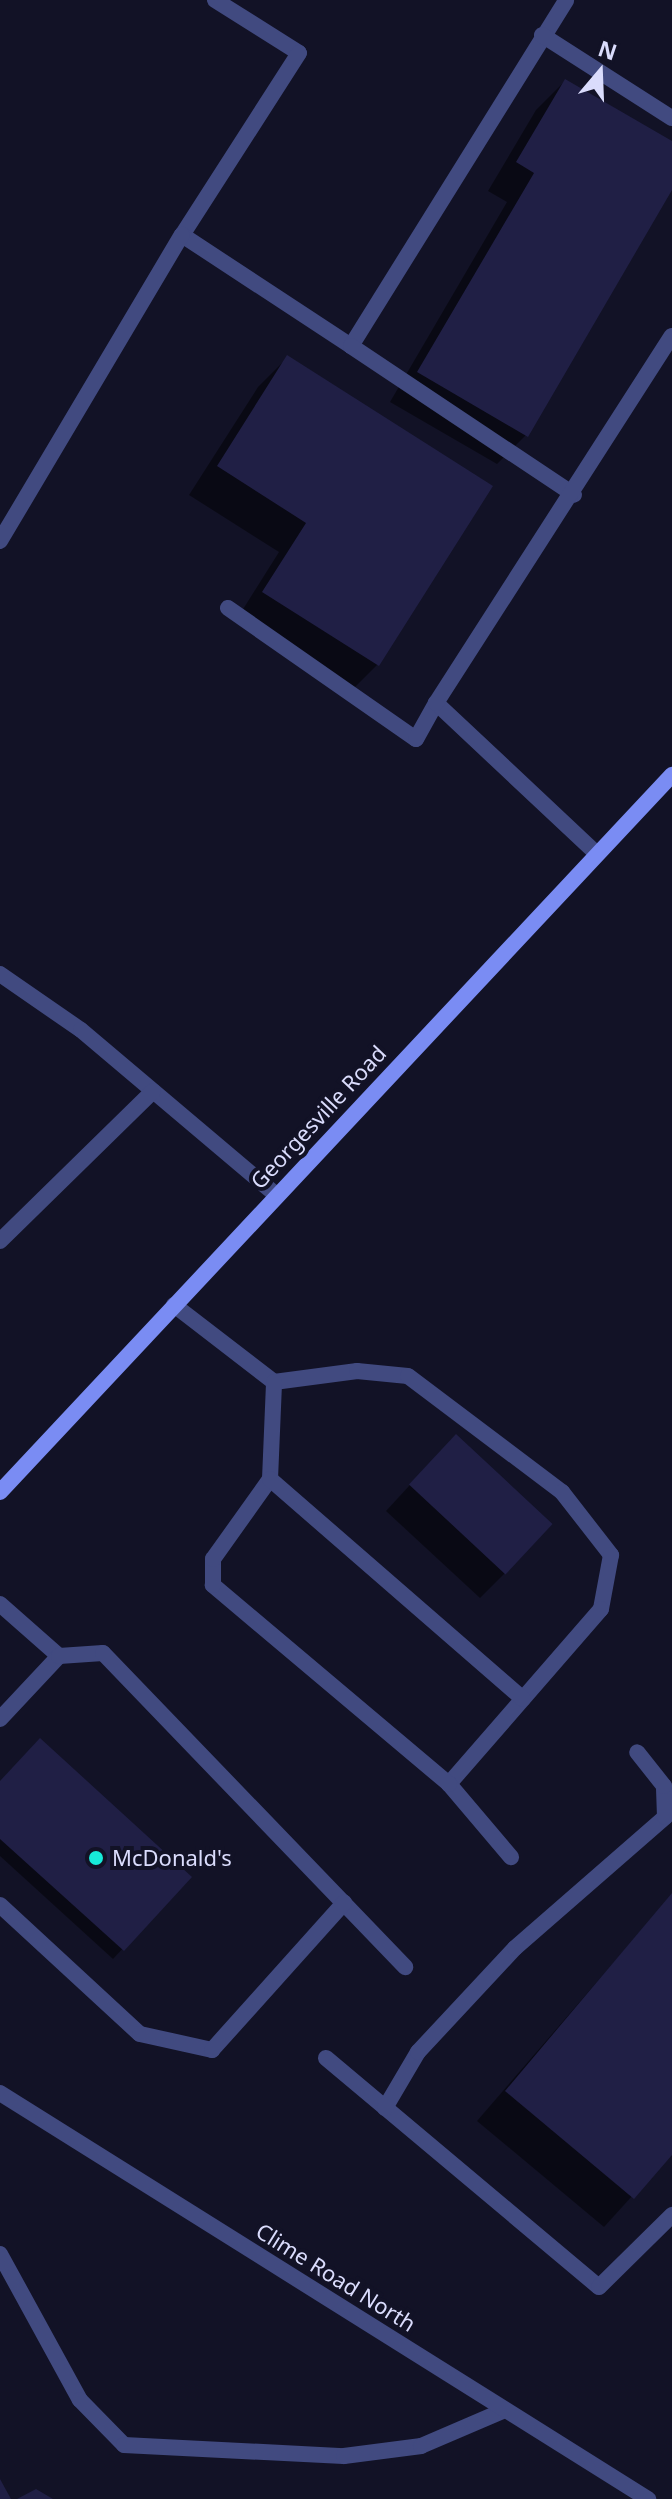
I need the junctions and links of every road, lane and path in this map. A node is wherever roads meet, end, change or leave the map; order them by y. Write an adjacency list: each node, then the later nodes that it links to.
1 (215, 0): 5 (street)
2 (566, 0): 3 (street)
3 (542, 35): 4 (street); 7 (street)
4 (672, 118)
5 (182, 235): 7 (street); 9 (street)
6 (672, 336): 8 (street)
7 (351, 346): 8 (street)
8 (574, 495): 11 (street)
9 (0, 541)
10 (228, 608): 11 (street)
11 (436, 703): 13 (street)
12 (672, 775): 13 (main road, Georgesville Road)
13 (597, 854): 16 (main road, Georgesville Road)
14 (3, 982): 15 (street)
15 (153, 1091): 16 (street); 17 (street)
16 (275, 1194): 18 (main road, Georgesville Road)
17 (0, 1241)
18 (174, 1305): 19 (street); 21 (main road, Georgesville Road)
19 (274, 1382): 20 (street); 24 (street)
20 (270, 1479): 24 (street); 27 (street)
21 (0, 1492)
22 (0, 1604): 23 (street)
23 (59, 1656): 25 (street); 29 (street)
24 (523, 1699): 27 (street)
25 (0, 1719)
26 (637, 1752): 34 (street)
27 (449, 1784): 28 (street)
28 (511, 1857)
29 (344, 1903): 30 (street); 31 (street)
30 (0, 1905)
31 (405, 1967)
32 (326, 2058): 34 (street)
33 (0, 2093): 37 (street, Clime Road North)
34 (385, 2108): 35 (street)
35 (672, 2215)
36 (0, 2254): 37 (street)
37 (505, 2410): 38 (street, Clime Road North)
38 (648, 2499)

